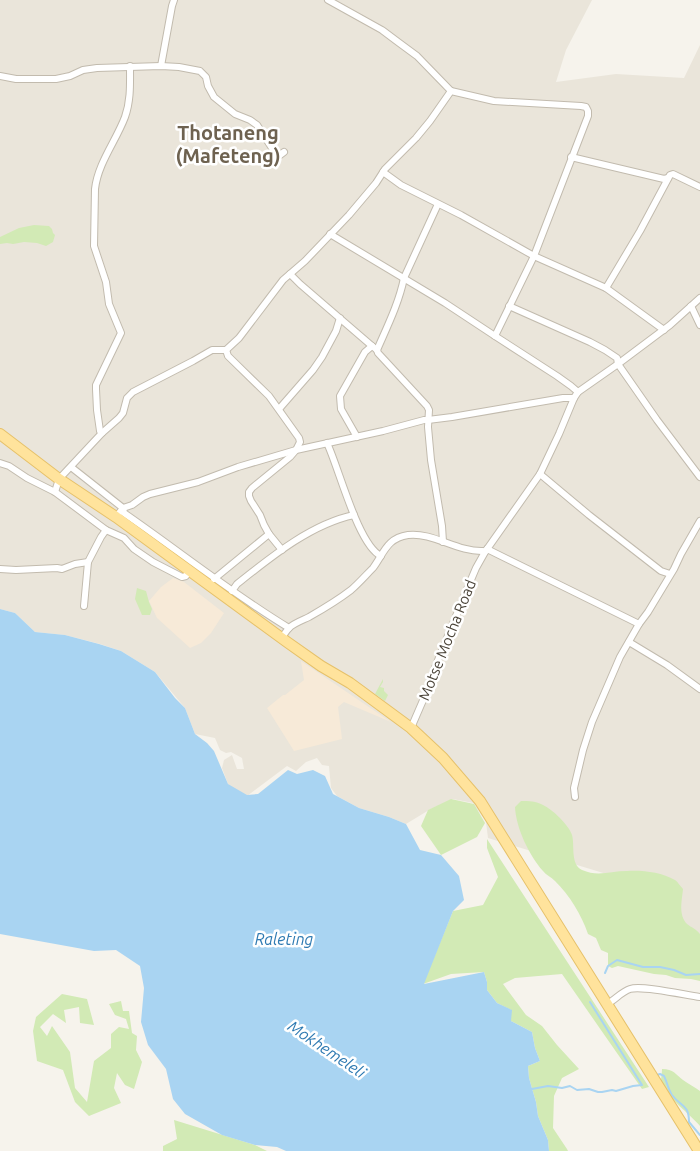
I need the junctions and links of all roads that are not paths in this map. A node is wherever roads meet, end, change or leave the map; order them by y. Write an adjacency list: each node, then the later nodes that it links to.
1 (174, 0): 4 (street)
2 (328, 0): 6 (street)
3 (130, 66): 4 (street); 5 (street); 31 (street)
4 (161, 66): 7 (street)
5 (0, 76)
6 (451, 91): 8 (street); 9 (street)
7 (284, 152)
8 (571, 157): 10 (street); 14 (street)
9 (384, 172): 12 (street); 13 (street)
10 (668, 178): 11 (street); 17 (street)
11 (700, 187)
12 (438, 204): 14 (street); 16 (street)
13 (330, 234): 15 (street); 16 (street)
14 (534, 256): 17 (street); 19 (street)
15 (290, 274): 21 (street); 26 (street)
16 (404, 278): 24 (street); 25 (street)
17 (606, 288): 23 (street)
18 (700, 298): 20 (street)
19 (509, 306): 24 (street); 27 (street)
20 (691, 306): 22 (street); 23 (street)
21 (340, 318): 25 (street); 29 (street)
22 (700, 324)
23 (664, 330): 27 (street)
24 (494, 336): 28 (street)
25 (374, 348): 30 (street); 33 (street)
26 (226, 350): 29 (street); 31 (street)
27 (618, 364): 28 (street); 39 (street)
28 (576, 395): 30 (street); 38 (street, Motse Mocha Road)
29 (279, 409): 35 (street)
30 (428, 420): 33 (street); 48 (street)
31 (102, 433): 37 (street)
32 (0, 434): 40 (main road)
33 (358, 437): 34 (street)
34 (327, 444): 35 (street); 43 (street)
35 (296, 450): 42 (street); 47 (street)
36 (0, 463): 41 (street)
37 (71, 467): 40 (street); 42 (street)
38 (540, 474): 50 (street, Motse Mocha Road); 55 (street)
39 (700, 477)
40 (59, 479): 41 (street); 44 (main road)
41 (55, 492): 46 (street)
42 (123, 508): 44 (street); 56 (street)
43 (354, 515): 49 (street); 51 (street)
44 (116, 517): 54 (main road)
45 (700, 521): 55 (street)
46 (106, 530): 52 (street); 54 (street)
47 (269, 534): 49 (street); 56 (street)
48 (443, 542): 50 (street); 51 (street)
49 (282, 550): 57 (street)
50 (486, 551): 59 (street); 64 (street, Motse Mocha Road)
51 (381, 556): 60 (street)
52 (88, 562): 53 (street); 58 (street)
53 (0, 569)
54 (189, 570): 61 (main road)
55 (670, 574): 59 (street)
56 (214, 579): 57 (street)
57 (232, 590): 60 (street)
58 (84, 606)
59 (639, 624): 62 (street)
60 (289, 628): 61 (street)
61 (282, 638): 64 (main road)
62 (628, 642): 63 (street); 65 (street)
63 (700, 688)
64 (411, 728): 67 (main road)
65 (574, 797)
66 (700, 997): 67 (street)
67 (607, 1004): 68 (main road)
68 (699, 1151)

